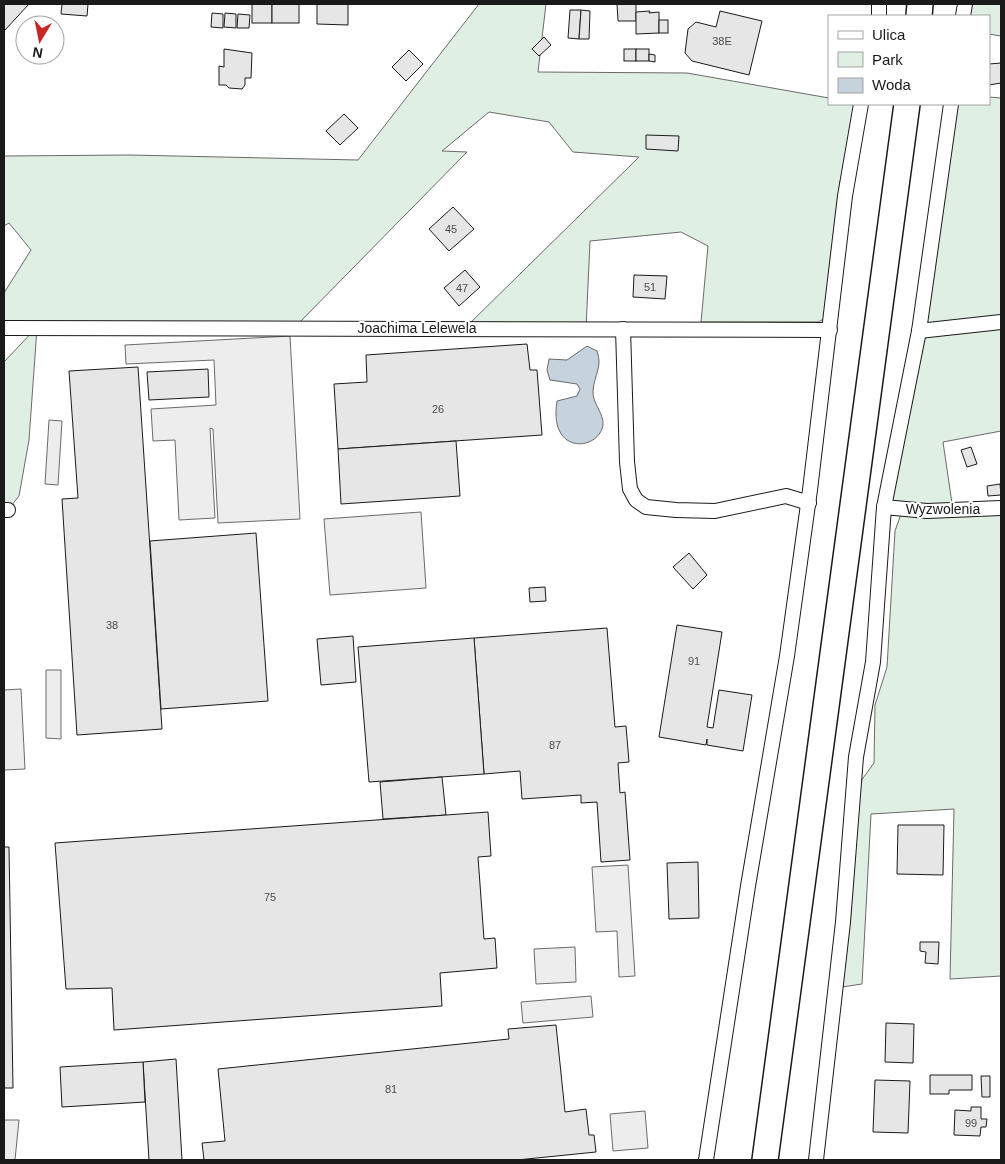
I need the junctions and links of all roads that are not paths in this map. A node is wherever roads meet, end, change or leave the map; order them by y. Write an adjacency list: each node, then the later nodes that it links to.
1 (861, 105): 7 (street)
2 (907, 105): 12 (highway)
3 (951, 105): 8 (street)
4 (1001, 322): 8 (street)
5 (4, 328): 6 (street, Joachima Lelewela)
6 (623, 329): 7 (street, Joachima Lelewela); 9 (street)
7 (830, 330): 9 (street)
8 (919, 331): 10 (street)
9 (808, 503): 13 (street)
10 (884, 507): 11 (street, Wyzwolenia); 14 (street)
11 (1001, 508)
12 (765, 1157)
13 (706, 1160)
14 (816, 1160)

